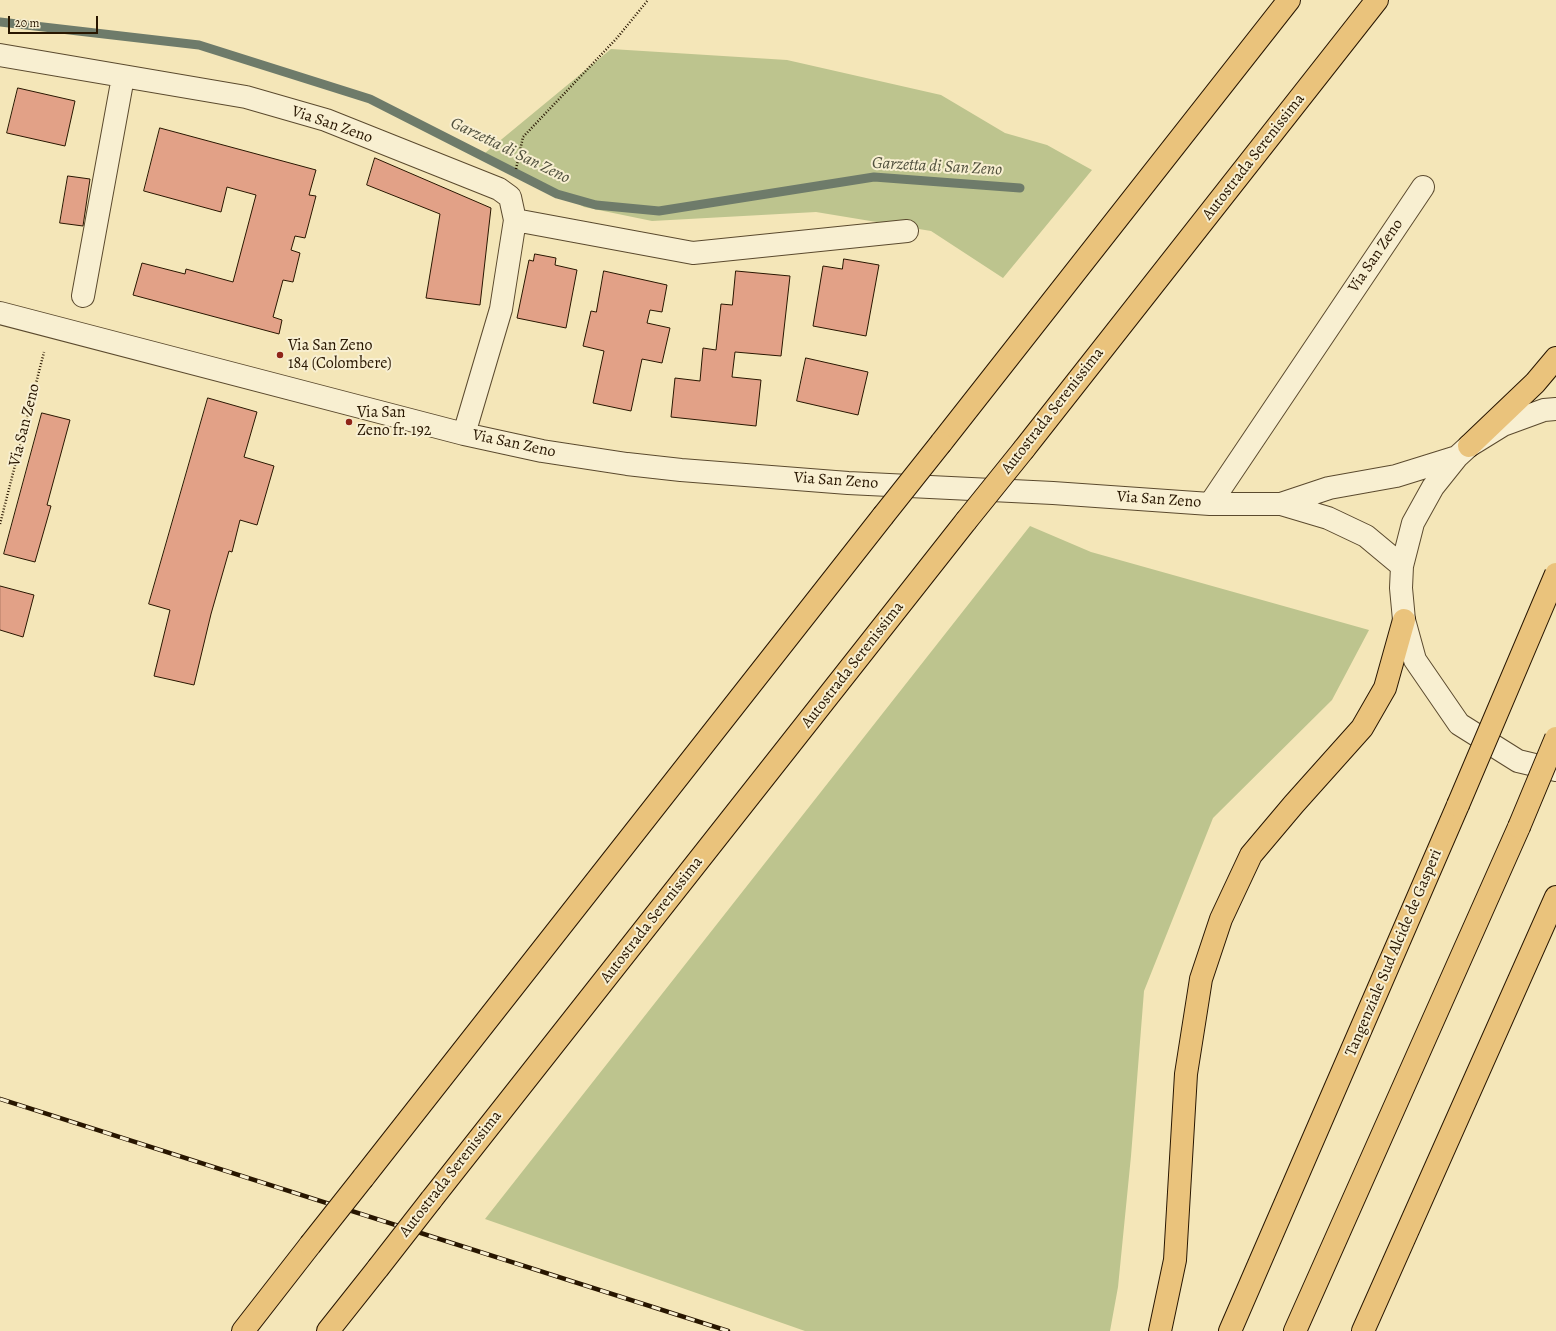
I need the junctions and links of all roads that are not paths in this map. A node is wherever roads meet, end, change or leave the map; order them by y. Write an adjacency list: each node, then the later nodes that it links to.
1 (1289, 0): 22 (highway, bridge)
2 (1378, 0): 23 (highway, Autostrada Serenissima, bridge)
3 (0, 55): 4 (street, Via San Zeno)
4 (123, 77): 6 (street, Via San Zeno); 8 (street)
5 (1423, 187): 14 (street, Via San Zeno)
6 (515, 220): 7 (street); 12 (street, Via San Zeno)
7 (907, 231)
8 (83, 296)
9 (0, 313): 12 (street, Via San Zeno)
10 (1556, 358): 13 (highway)
11 (1556, 409): 13 (street, Via San Zeno)
12 (464, 434): 14 (street, Via San Zeno)
13 (1463, 452): 15 (street, Via San Zeno); 16 (street, Via San Zeno)
14 (1210, 504): 15 (street, Via San Zeno)
15 (1281, 504): 16 (street, Via San Zeno)
16 (1402, 566): 18 (street, Via San Zeno)
17 (1556, 574): 25 (highway, Tangenziale Sud Alcide de Gasperi, bridge)
18 (1404, 620): 20 (street, Via San Zeno); 24 (highway)
19 (1556, 738): 26 (highway, bridge)
20 (1556, 770)
21 (1556, 897): 27 (highway)
22 (243, 1331)
23 (328, 1331)
24 (1160, 1331)
25 (1230, 1331)
26 (1295, 1331)
27 (1363, 1331)

